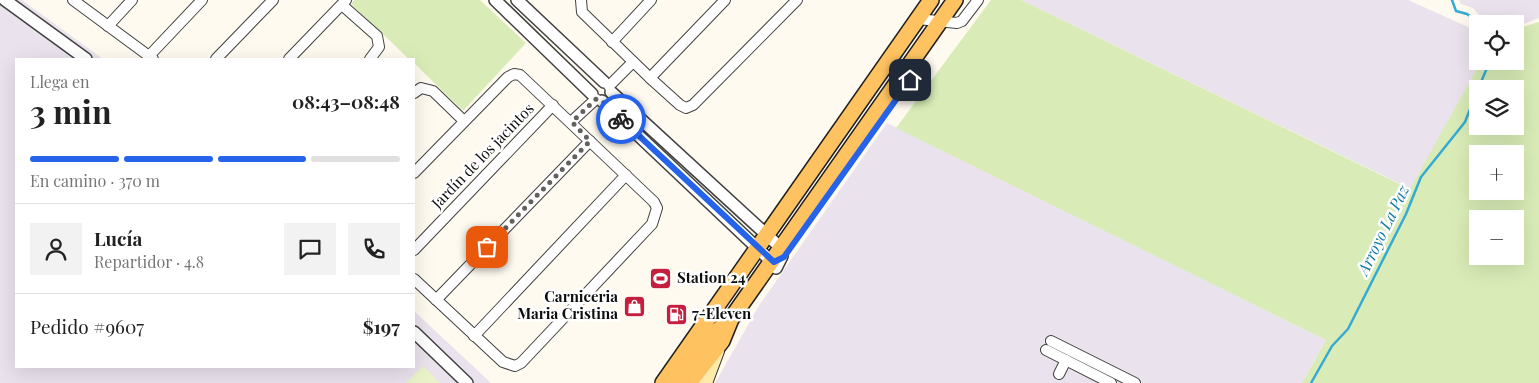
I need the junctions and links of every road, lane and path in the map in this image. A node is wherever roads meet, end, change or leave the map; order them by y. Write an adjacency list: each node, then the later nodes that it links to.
1 (5, 0): 21 (street)
2 (73, 0): 18 (street)
3 (132, 0): 18 (street)
4 (202, 0): 20 (street)
5 (273, 0): 22 (street)
6 (495, 0): 29 (street)
7 (517, 0): 27 (street)
8 (651, 0): 19 (street)
9 (724, 0): 26 (street)
10 (797, 0): 26 (street)
11 (931, 0): 16 (main road)
12 (936, 0): 17 (main road)
13 (966, 1): 17 (main road); 17 (street)
14 (344, 2): 23 (street); 24 (street)
15 (580, 3): 19 (street)
16 (918, 18): 17 (street); 31 (main road)
17 (945, 21): 34 (main road); 44 (main road)
18 (108, 26): 20 (street)
19 (612, 42): 25 (street)
20 (151, 57)
21 (85, 58)
22 (217, 58)
23 (290, 58)
24 (371, 58)
25 (633, 62): 26 (street); 27 (street)
26 (650, 78)
27 (608, 86): 29 (street); 29 (street); 36 (street)
28 (415, 91): 32 (street)
29 (597, 98): 33 (street); 38 (street)
30 (553, 104): 32 (street); 33 (street); 43 (street, Jardín de los jacintos)
31 (857, 108): 34 (main road); 42 (main road)
32 (464, 121): 37 (street)
33 (572, 122): 35 (street)
34 (862, 136): 44 (main road)
35 (590, 141): 39 (street); 46 (street)
36 (691, 164): 38 (street); 40 (street)
37 (415, 172)
38 (681, 174): 41 (street)
39 (626, 175): 49 (street); 49 (street)
40 (707, 180): 41 (street); 42 (street)
41 (698, 191): 42 (street)
42 (761, 241): 44 (street); 44 (street); 53 (main road)
43 (415, 249)
44 (779, 260): 47 (main road); 50 (main road)
45 (415, 280): 46 (street)
46 (436, 300): 49 (street)
47 (731, 319): 50 (main road); 54 (main road)
48 (415, 333): 55 (street)
49 (474, 336)
50 (722, 341): 54 (main road)
51 (1066, 360): 52 (street); 57 (street); 58 (street)
52 (1059, 374)
53 (672, 376): 56 (main road)
54 (691, 382)
55 (467, 383)
56 (663, 383)
57 (1111, 383)
58 (1135, 383)

